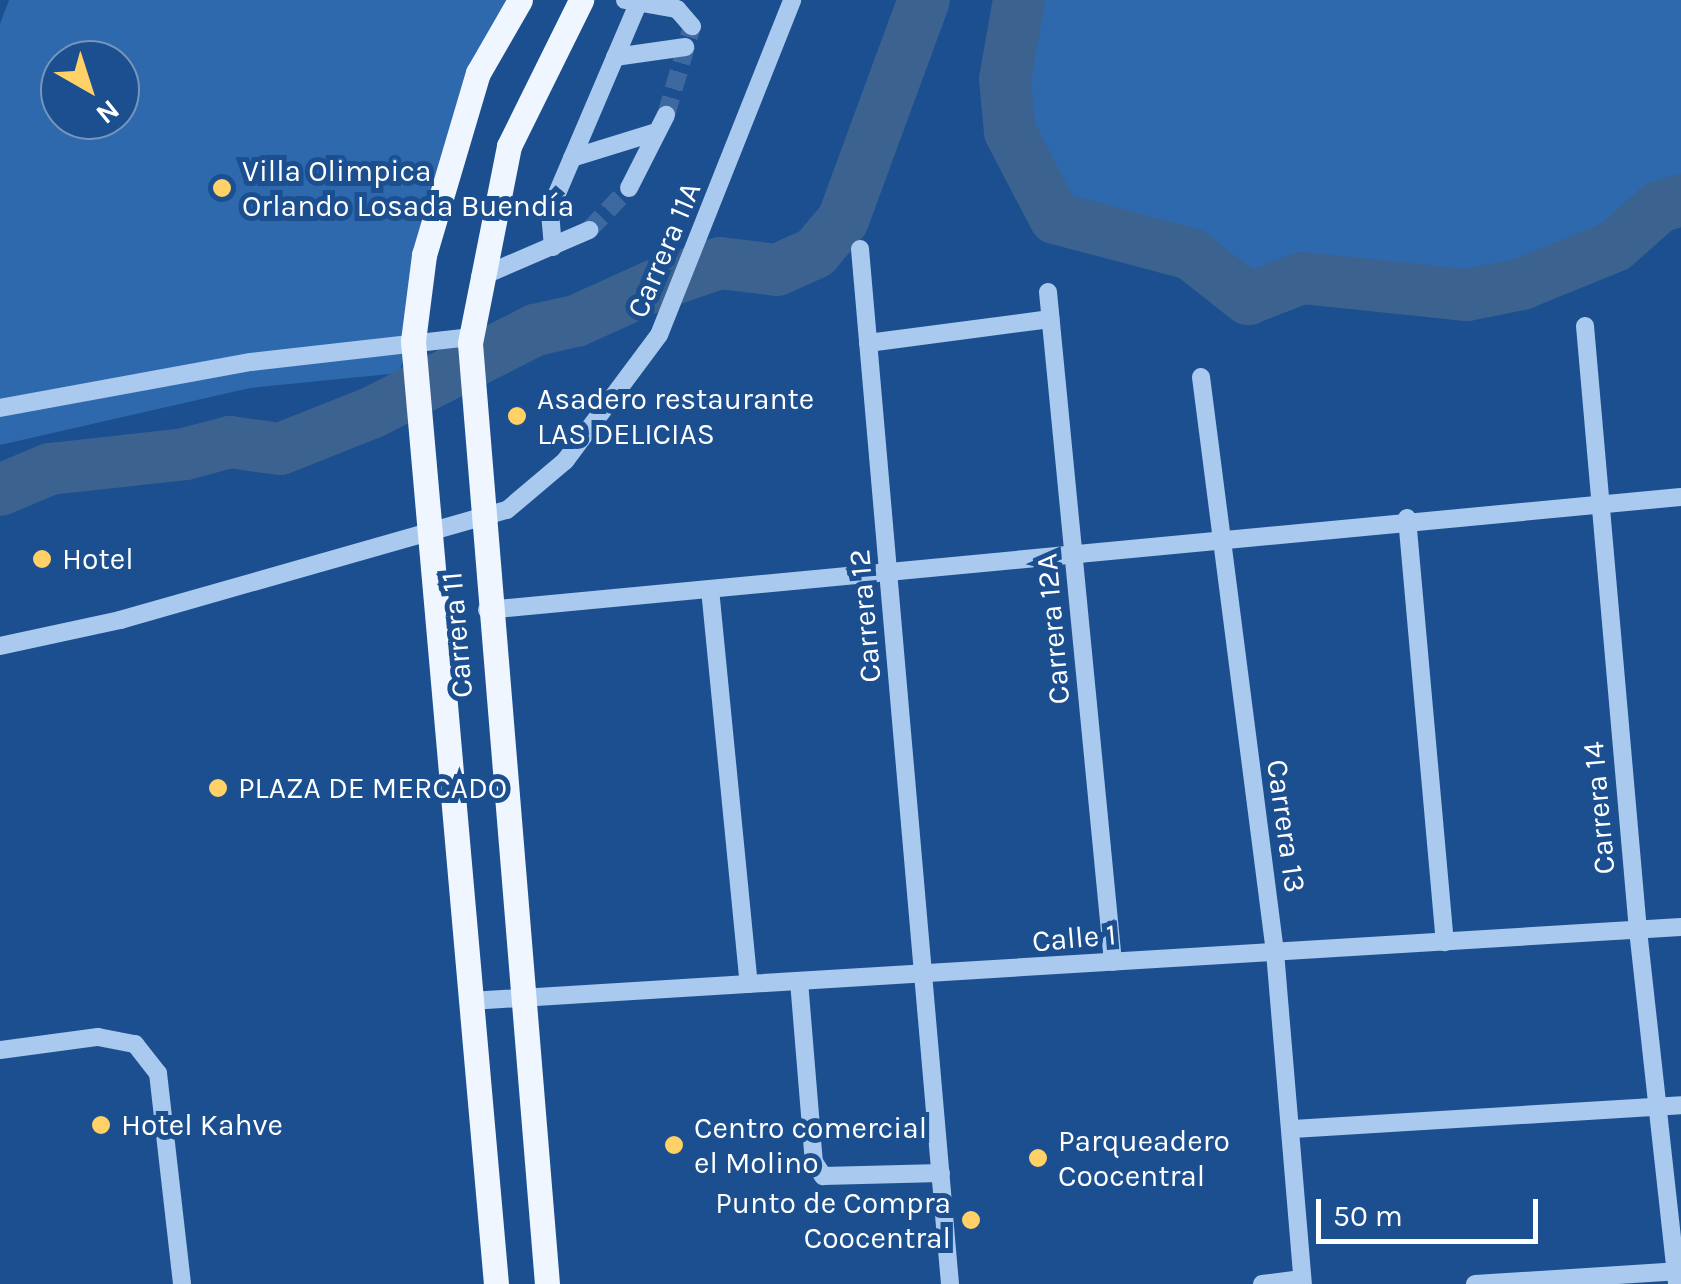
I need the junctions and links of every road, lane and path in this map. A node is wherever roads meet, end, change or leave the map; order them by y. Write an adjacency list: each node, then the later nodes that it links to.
1 (520, 0): 20 (main road, Carrera 11)
2 (581, 0): 15 (main road, Carrera 11)
3 (792, 0): 26 (street, Carrera 11A)
4 (631, 2): 5 (street); 7 (street)
5 (692, 26)
6 (686, 48): 7 (street)
7 (615, 57): 10 (street)
8 (666, 115): 9 (street)
9 (656, 132): 10 (street); 11 (street)
10 (572, 158): 13 (street)
11 (629, 188)
12 (588, 230): 13 (street)
13 (553, 247): 15 (street)
14 (860, 249): 21 (street, Carrera 12)
15 (480, 277): 19 (main road, Carrera 11)
16 (1048, 292): 17 (street, Carrera 12A)
17 (1050, 320): 21 (street); 30 (street, Carrera 12A)
18 (1585, 326): 25 (street, Carrera 14)
19 (470, 340): 20 (street); 26 (main road, Carrera 11)
20 (413, 341): 23 (street); 28 (main road, Carrera 11)
21 (868, 342): 31 (street, Carrera 12)
22 (1202, 376): 29 (street, Carrera 13)
23 (0, 408)
24 (1681, 497): 25 (street)
25 (1599, 505): 27 (street); 36 (street, Carrera 14)
26 (480, 516): 28 (street); 33 (main road, Carrera 11)
27 (1407, 518): 29 (street); 37 (street)
28 (426, 534): 34 (street); 44 (main road, Carrera 11)
29 (1220, 543): 30 (street); 38 (street, Carrera 13)
30 (1074, 551): 31 (street); 39 (street, Carrera 12A)
31 (889, 574): 32 (street); 40 (street, Carrera 12)
32 (710, 589): 33 (street); 42 (street)
33 (488, 610): 43 (main road, Carrera 11)
34 (0, 646)
35 (1681, 927): 36 (street, Calle 1)
36 (1638, 930): 37 (street, Calle 1); 47 (street, Carrera 14)
37 (1444, 942): 38 (street, Calle 1)
38 (1275, 952): 39 (street, Calle 1); 48 (street, Carrera 13)
39 (1113, 962): 40 (street, Calle 1)
40 (924, 978): 41 (street, Calle 1); 49 (street, Carrera 12)
41 (799, 981): 42 (street, Calle 1); 49 (street)
42 (749, 984): 43 (street, Calle 1)
43 (522, 998): 44 (street, Calle 1); 54 (main road, Carrera 11)
44 (470, 1001): 53 (main road, Carrera 11)
45 (0, 1050): 52 (street)
46 (1681, 1106): 47 (street)
47 (1657, 1107): 48 (street); 50 (street, Carrera 14)
48 (1293, 1129): 51 (street, Carrera 13)
49 (940, 1174): 55 (street, Carrera 12)
50 (1678, 1275): 57 (street)
51 (1302, 1282): 56 (street)
52 (182, 1284)
53 (496, 1284)
54 (547, 1284)
55 (950, 1284)
56 (1262, 1284)
57 (1475, 1284)

